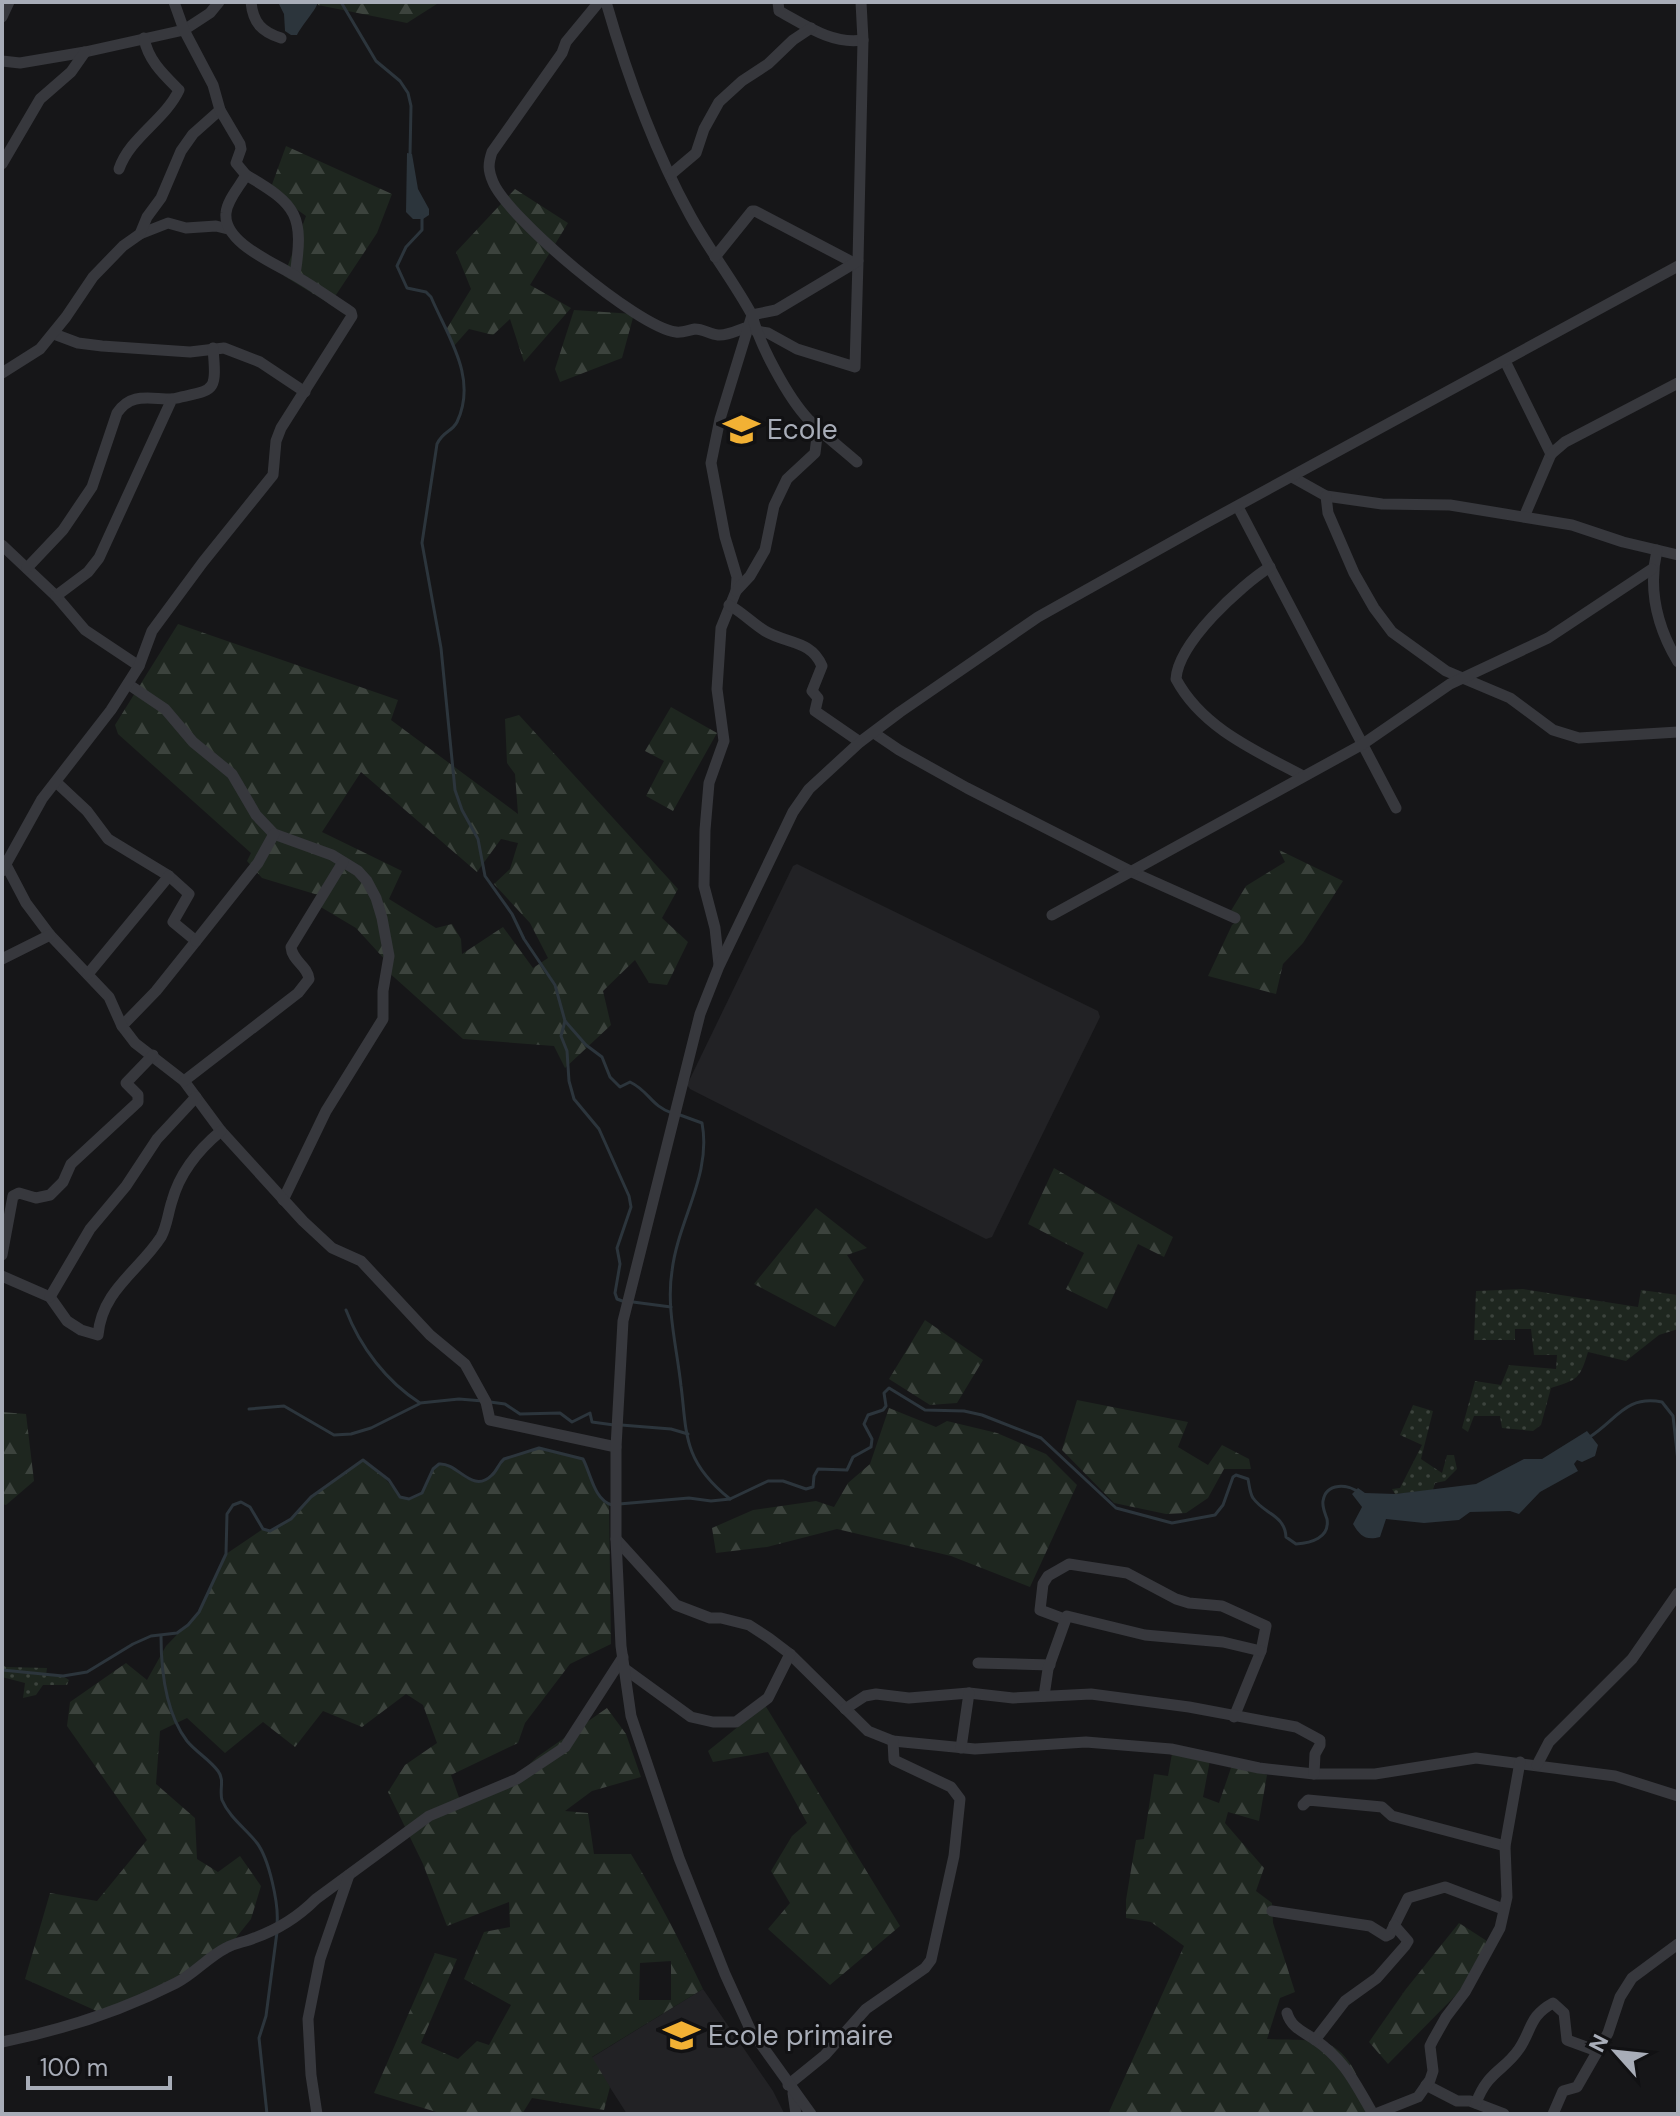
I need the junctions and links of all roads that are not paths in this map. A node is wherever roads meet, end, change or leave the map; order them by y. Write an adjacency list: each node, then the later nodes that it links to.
1 (9, 2): 9 (street)
2 (174, 2): 11 (street)
3 (219, 2): 11 (street)
4 (251, 2): 13 (street)
5 (599, 2): 29 (street)
6 (606, 2): 21 (street)
7 (778, 2): 10 (street)
8 (861, 2): 14 (street)
9 (2, 17)
10 (811, 28): 14 (street); 21 (street)
11 (184, 30): 12 (street); 17 (street)
12 (144, 38): 15 (street); 19 (street)
13 (281, 38)
14 (863, 40): 25 (street)
15 (85, 52): 16 (street); 18 (street)
16 (2, 61)
17 (220, 110): 20 (street); 23 (street)
18 (2, 164)
19 (119, 169)
20 (246, 175): 22 (street); 27 (street)
21 (670, 175): 24 (street)
22 (228, 229): 23 (street); 27 (street)
23 (140, 234): 30 (street)
24 (715, 257): 25 (street); 28 (street)
25 (856, 262): 28 (street); 29 (street)
26 (1678, 266): 32 (street)
27 (295, 275): 35 (street)
28 (752, 315): 29 (street)
29 (752, 329): 37 (street); 50 (street)
30 (54, 334): 31 (street); 33 (street)
31 (213, 348): 35 (street); 36 (street)
32 (1505, 361): 38 (street); 40 (street)
33 (2, 373)
34 (1678, 383): 38 (street)
35 (305, 392): 54 (street)
36 (172, 399): 48 (street); 51 (street)
37 (818, 428): 39 (street); 50 (street)
38 (1551, 454): 43 (street)
39 (857, 462)
40 (1292, 477): 41 (street); 42 (street)
41 (1326, 496): 43 (street); 55 (street)
42 (1238, 507): 47 (street); 58 (street)
43 (1524, 517): 45 (street)
44 (2, 545): 48 (street)
45 (1657, 550): 46 (street); 49 (street)
46 (1678, 555)
47 (1270, 567): 60 (street); 61 (street)
48 (27, 568): 51 (street)
49 (1652, 569): 53 (street); 55 (street)
50 (736, 591): 52 (street)
51 (56, 596): 54 (street)
52 (729, 605): 59 (street); 74 (street)
53 (1678, 662)
54 (139, 666): 56 (street)
55 (1460, 678): 57 (street); 60 (street)
56 (128, 684): 62 (street); 64 (street)
57 (1678, 732)
58 (874, 733): 59 (street); 67 (street)
59 (860, 742): 74 (street)
60 (1363, 744): 61 (street); 63 (street)
61 (1303, 776): 67 (street)
62 (56, 782): 66 (street); 68 (street)
63 (1396, 808)
64 (274, 834): 65 (street); 72 (street)
65 (343, 862): 78 (street); 81 (street)
66 (3, 864): 71 (street)
67 (1132, 872): 69 (street); 70 (street)
68 (169, 876): 72 (street); 75 (street)
69 (1052, 915)
70 (1235, 918)
71 (50, 935): 73 (street); 75 (street)
72 (196, 941): 76 (street)
73 (2, 959)
74 (719, 966): 85 (street)
75 (88, 974): 76 (street)
76 (122, 1026): 77 (street)
77 (153, 1055): 78 (street); 82 (street)
78 (184, 1081): 79 (street)
79 (196, 1097): 80 (street); 84 (street)
80 (221, 1131): 81 (street); 84 (street)
81 (283, 1200): 85 (street)
82 (2, 1255)
83 (2, 1276): 84 (street)
84 (50, 1297)
85 (616, 1447): 86 (street)
86 (616, 1539): 90 (street); 91 (street)
87 (1678, 1593): 101 (street)
88 (1064, 1619): 89 (street); 89 (street); 93 (street)
89 (1261, 1651): 97 (street)
90 (790, 1654): 91 (street); 96 (street)
91 (624, 1663): 106 (street); 116 (street)
92 (978, 1663): 93 (street)
93 (1050, 1665): 95 (street)
94 (969, 1693): 95 (street); 96 (street); 99 (street)
95 (1044, 1696): 97 (street)
96 (845, 1709): 98 (street)
97 (1234, 1717): 102 (street)
98 (893, 1741): 99 (street); 116 (street)
99 (961, 1748): 102 (street)
100 (1520, 1762): 101 (street); 102 (street); 105 (street)
101 (1537, 1765): 103 (street)
102 (1314, 1774)
103 (1678, 1796)
104 (1303, 1805): 105 (street)
105 (1505, 1846): 107 (street)
106 (349, 1875): 113 (street); 118 (street)
107 (1503, 1909): 109 (street); 115 (street)
108 (1272, 1911): 109 (street)
109 (1394, 1925): 112 (street)
110 (1678, 1944): 114 (street)
111 (1287, 2013): 112 (street)
112 (1315, 2040): 121 (street)
113 (2, 2042)
114 (1597, 2051): 117 (street); 123 (street)
115 (1426, 2085): 117 (street); 121 (street)
116 (791, 2089): 119 (street); 120 (street)
117 (1476, 2103): 122 (street)
118 (317, 2114)
119 (796, 2114)
120 (811, 2114)
121 (1374, 2114)
122 (1504, 2114)
123 (1553, 2114)

